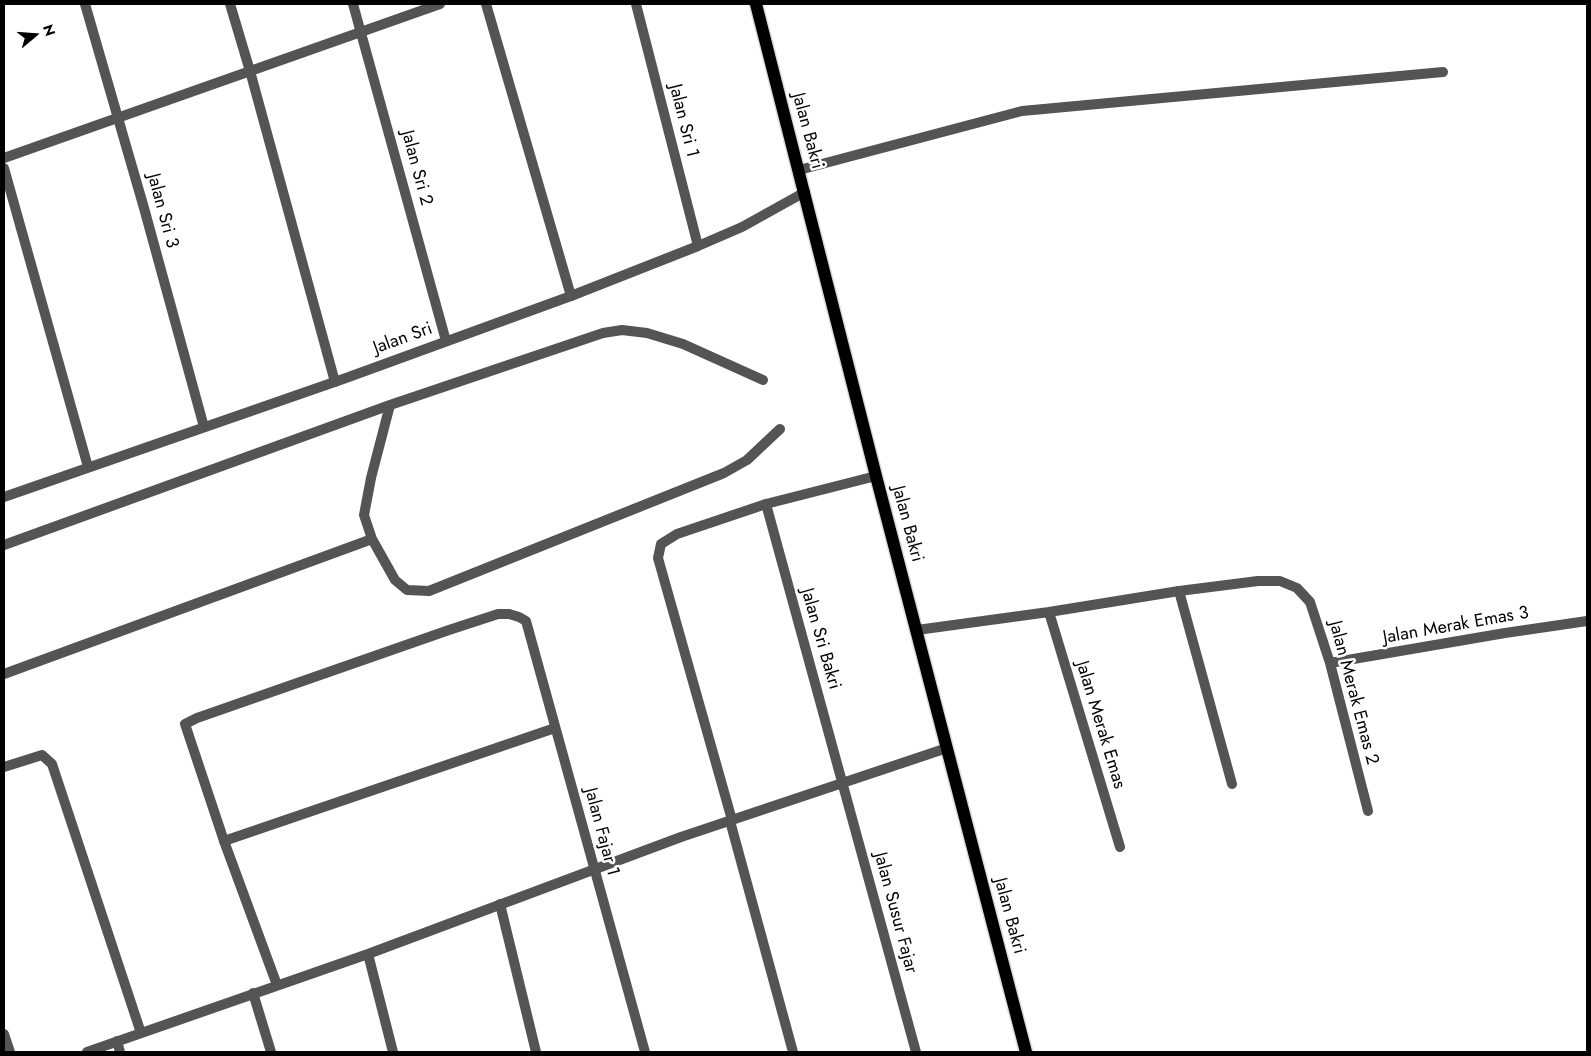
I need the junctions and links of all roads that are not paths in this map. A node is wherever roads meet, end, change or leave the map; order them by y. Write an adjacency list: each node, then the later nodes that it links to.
1 (85, 4): 11 (street, Jalan Sri 3)
2 (230, 4): 9 (street)
3 (353, 4): 8 (street, Jalan Sri 2)
4 (440, 4): 8 (street)
5 (486, 4): 17 (street)
6 (636, 4): 16 (street, Jalan Sri 1)
7 (756, 4): 14 (main road, Jalan Bakri)
8 (361, 31): 9 (street); 18 (street, Jalan Sri 2)
9 (250, 71): 11 (street); 20 (street)
10 (1443, 72): 14 (street)
11 (119, 118): 12 (street); 22 (street, Jalan Sri 3)
12 (4, 158)
13 (4, 168): 24 (street)
14 (800, 170): 15 (main road, Jalan Bakri)
15 (805, 192): 16 (street, Jalan Sri); 25 (main road, Jalan Bakri)
16 (698, 246): 17 (street, Jalan Sri)
17 (570, 296): 18 (street, Jalan Sri)
18 (446, 341): 20 (street, Jalan Sri)
19 (763, 380): 21 (street)
20 (335, 382): 22 (street, Jalan Sri)
21 (390, 405): 28 (street); 29 (street)
22 (204, 428): 24 (street, Jalan Sri)
23 (780, 429): 28 (street)
24 (88, 467): 26 (street, Jalan Sri)
25 (876, 476): 27 (street); 33 (main road, Jalan Bakri)
26 (4, 497)
27 (766, 504): 39 (street, Jalan Sri Bakri); 42 (street)
28 (372, 539): 35 (street)
29 (4, 544)
30 (1179, 591): 31 (street); 34 (street, Jalan Merak Emas 2); 40 (street)
31 (1049, 612): 33 (street); 44 (street, Jalan Merak Emas)
32 (1587, 621): 34 (street, Jalan Merak Emas 3)
33 (916, 630): 37 (main road, Jalan Bakri)
34 (1330, 663): 41 (street, Jalan Merak Emas 2)
35 (4, 674)
36 (555, 728): 43 (street); 43 (street, Jalan Fajar 1); 45 (street, Jalan Fajar 1)
37 (947, 748): 39 (street); 62 (main road, Jalan Bakri)
38 (4, 767): 50 (street)
39 (843, 783): 42 (street); 61 (street, Jalan Susur Fajar)
40 (1232, 784)
41 (1368, 812)
42 (731, 821): 45 (street); 60 (street)
43 (224, 841): 48 (street)
44 (1120, 847)
45 (594, 870): 46 (street); 59 (street, Jalan Fajar 1)
46 (500, 904): 47 (street); 58 (street)
47 (368, 954): 48 (street); 57 (street)
48 (277, 985): 49 (street)
49 (253, 993): 50 (street); 56 (street)
50 (141, 1032): 52 (street)
51 (4, 1034): 53 (street)
52 (116, 1042): 54 (street); 55 (street)
53 (10, 1052)
54 (87, 1052)
55 (120, 1052)
56 (271, 1052)
57 (393, 1052)
58 (536, 1052)
59 (645, 1052)
60 (793, 1052)
61 (916, 1052)
62 (1026, 1052)

